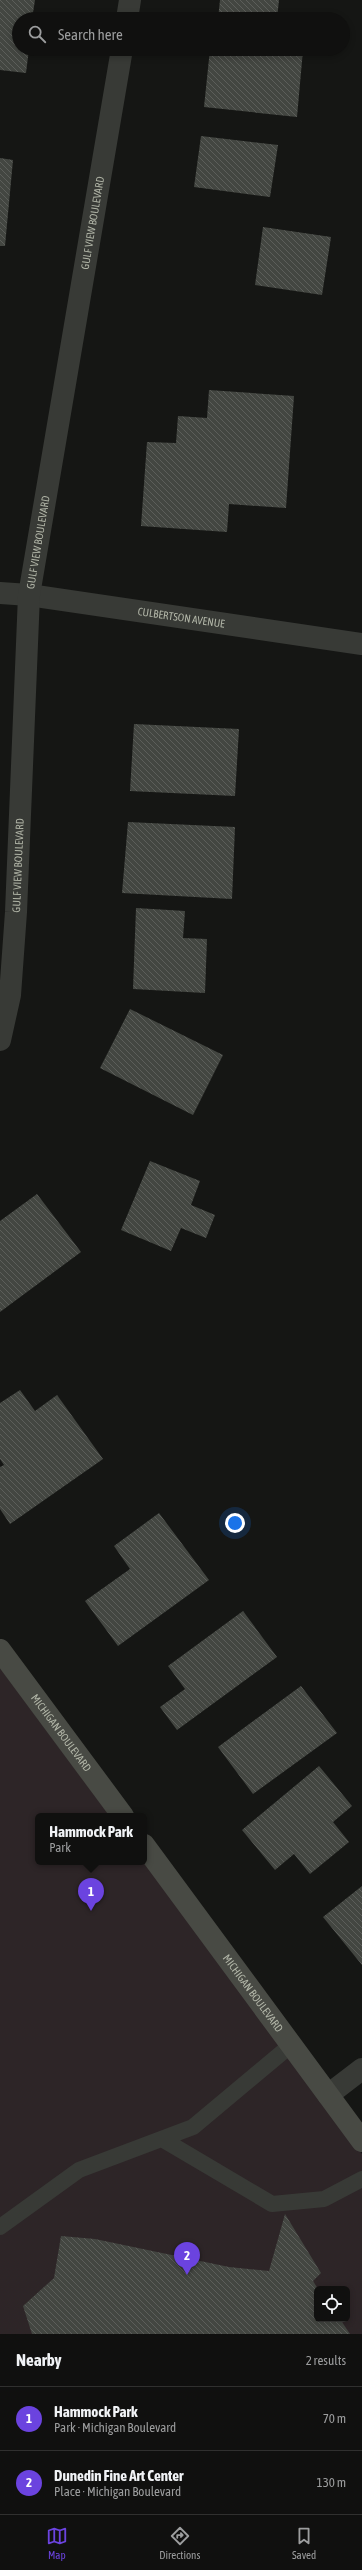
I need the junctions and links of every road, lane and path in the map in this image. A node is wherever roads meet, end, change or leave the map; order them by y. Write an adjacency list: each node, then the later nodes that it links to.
1 (130, 0): 2 (street)
2 (128, 12)
3 (121, 56): 5 (street, GULF VIEW BOULEVARD)
4 (0, 593): 5 (street, CULBERTSON AVENUE)
5 (29, 595): 6 (street, CULBERTSON AVENUE); 7 (street, GULF VIEW BOULEVARD)
6 (362, 644)
7 (0, 1040)
8 (0, 1650): 9 (street, MICHIGAN BOULEVARD)
9 (121, 1813)
10 (147, 1849): 11 (street, MICHIGAN BOULEVARD)
11 (291, 2045): 13 (street, MICHIGAN BOULEVARD); 14 (lane)
12 (362, 2069): 13 (street)
13 (328, 2095): 15 (street, MICHIGAN BOULEVARD)
14 (162, 2139): 16 (lane); 17 (lane)
15 (362, 2141)
16 (362, 2179)
17 (0, 2227)

